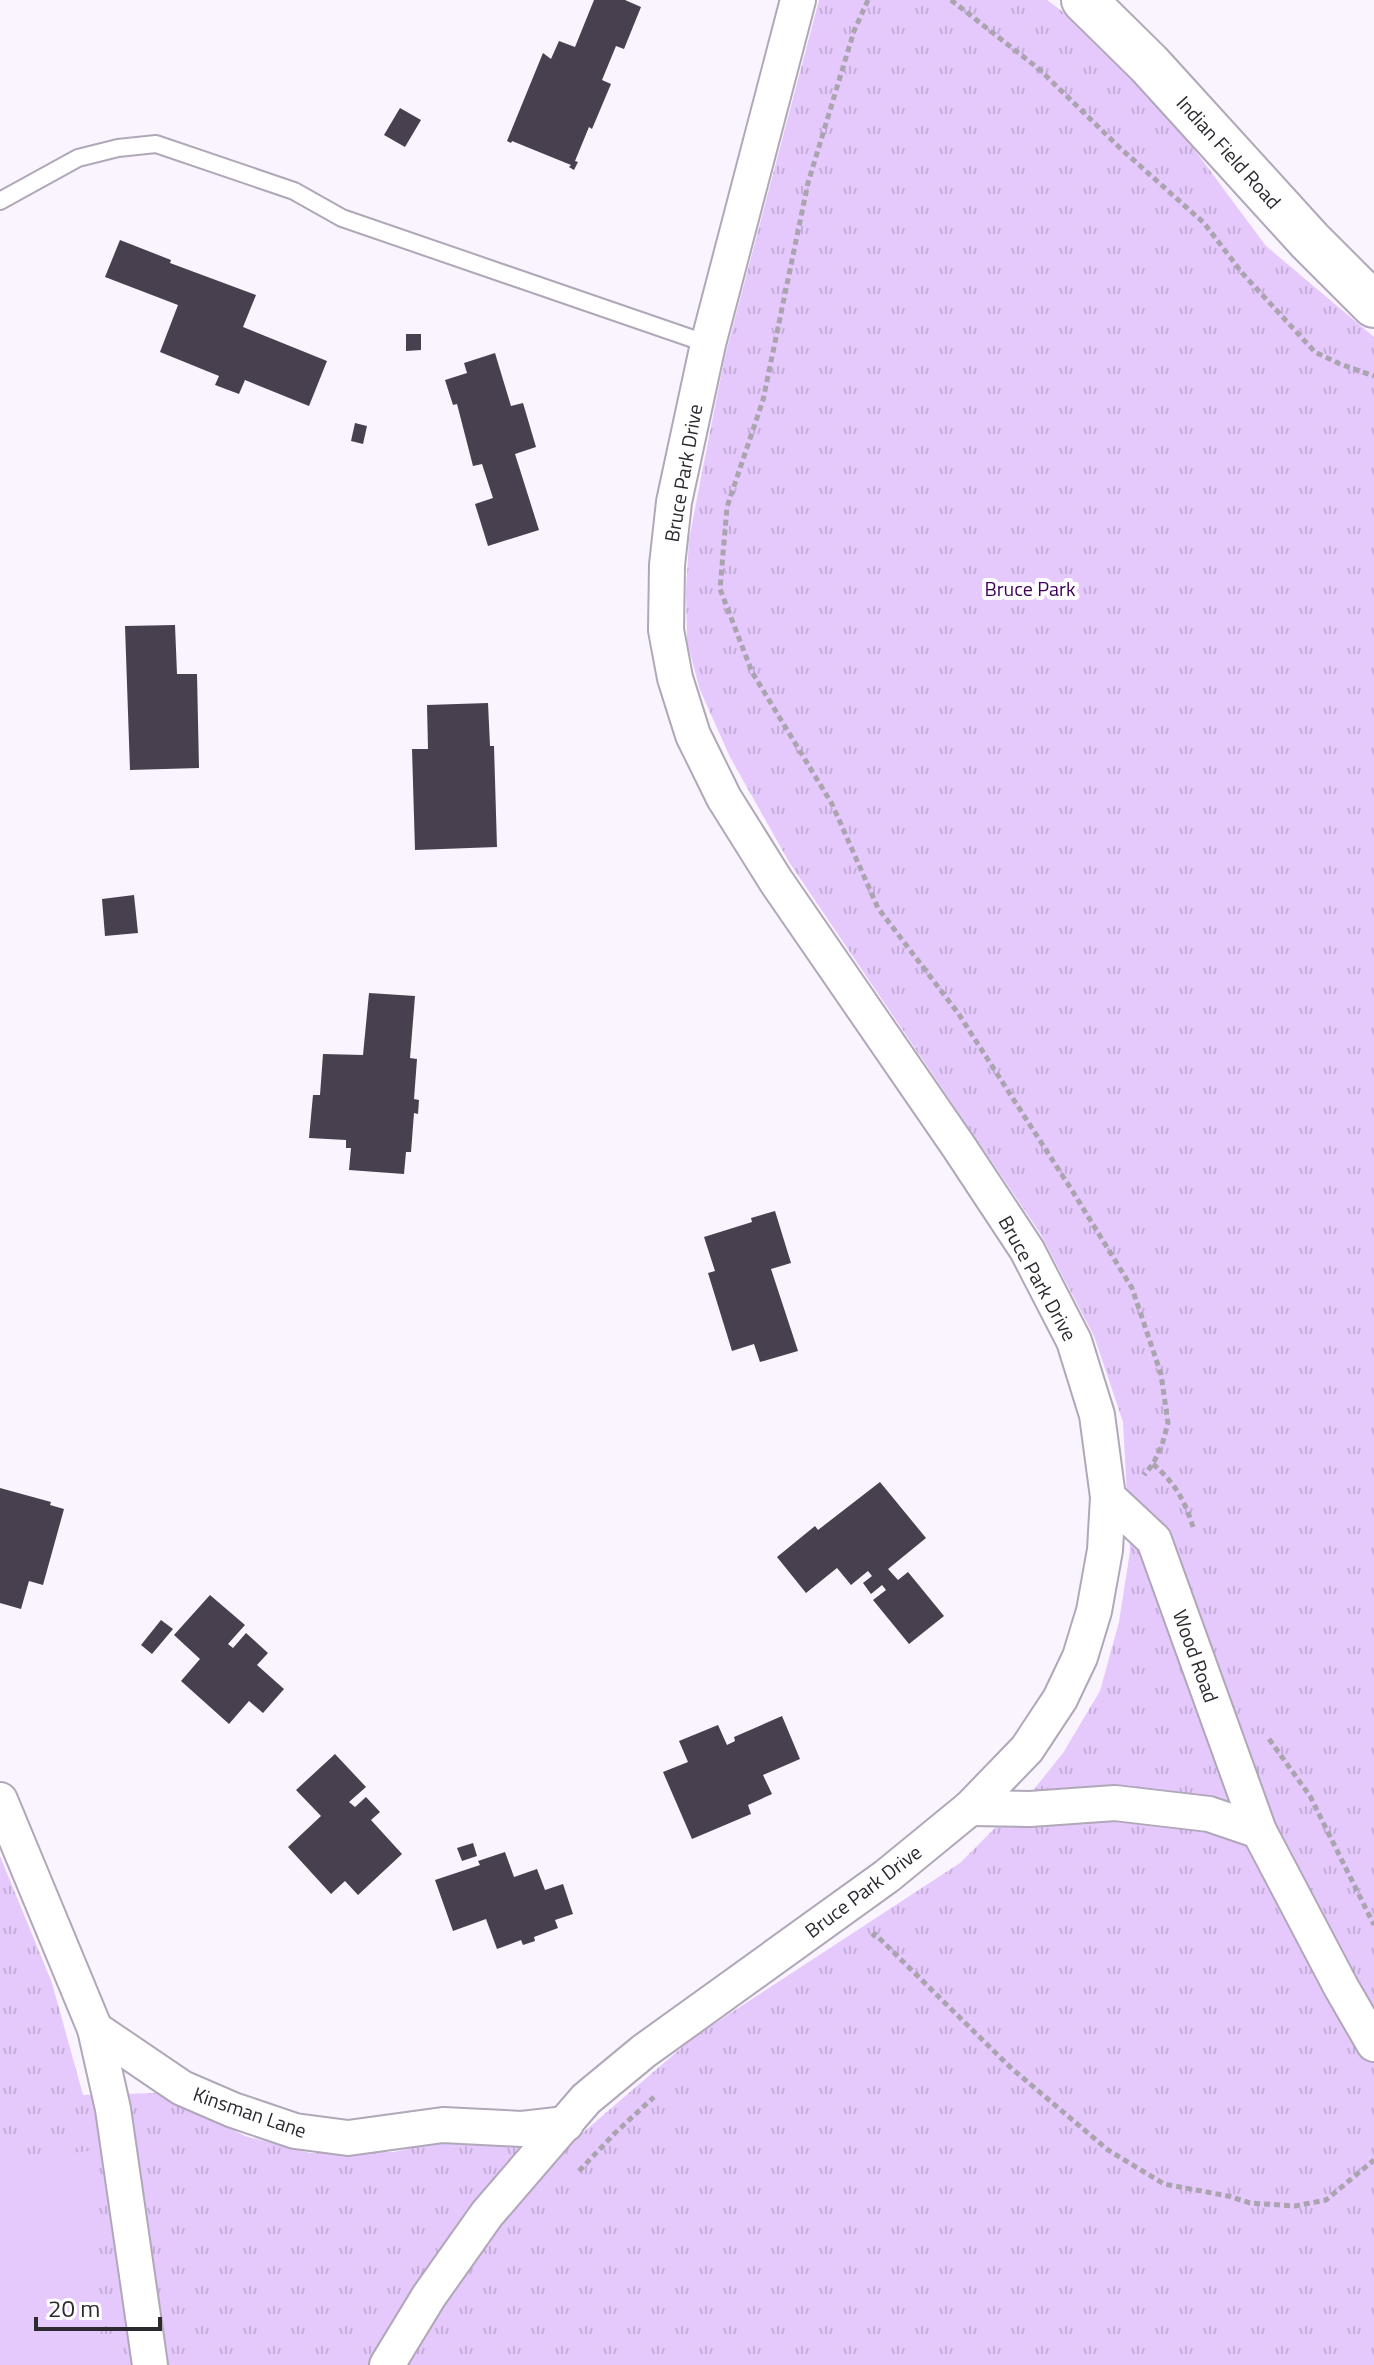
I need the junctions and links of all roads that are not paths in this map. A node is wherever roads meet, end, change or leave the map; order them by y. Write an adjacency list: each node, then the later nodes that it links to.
1 (798, 0): 5 (street, Bruce Park Drive)
2 (1084, 0): 4 (main road, Indian Field Road)
3 (0, 201): 5 (lane)
4 (1374, 305)
5 (708, 344): 6 (street, Bruce Park Drive)
6 (1108, 1497): 8 (street, Bruce Park Drive); 9 (street, Wood Road)
7 (0, 1800): 10 (street)
8 (970, 1808): 9 (street); 12 (street, Bruce Park Drive)
9 (1259, 1831): 11 (street, Wood Road)
10 (95, 2029): 12 (street, Kinsman Lane); 13 (street)
11 (1374, 2044)
12 (566, 2124): 14 (street, Bruce Park Drive)
13 (150, 2365)
14 (387, 2365)

